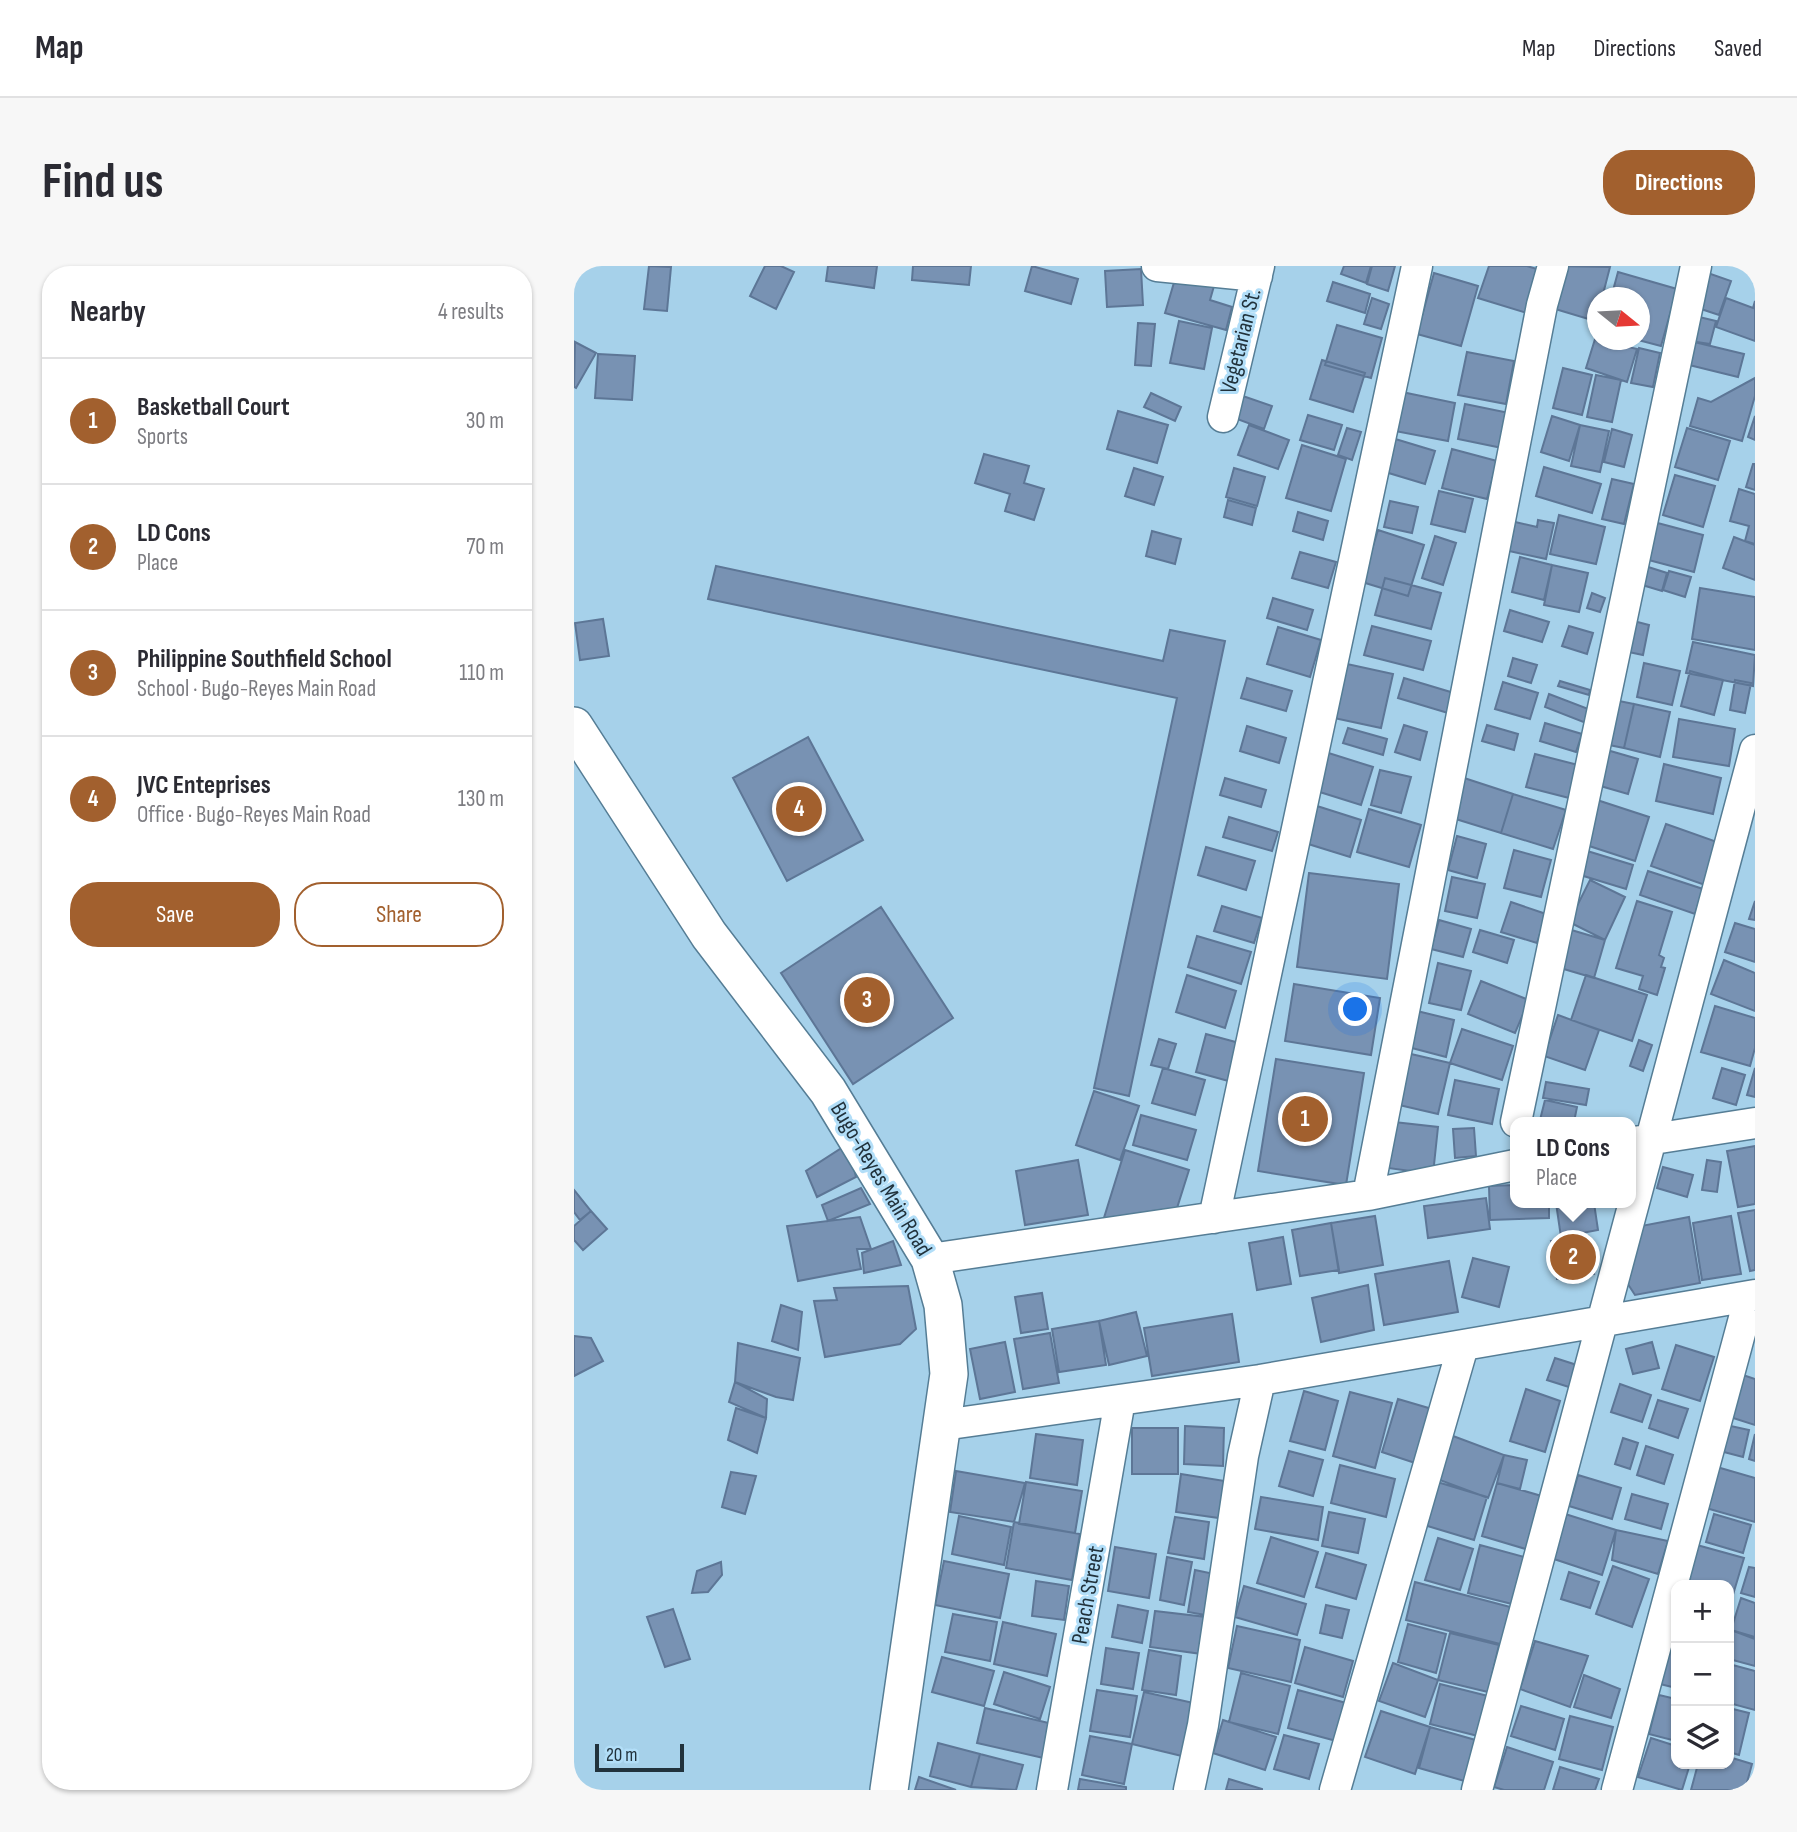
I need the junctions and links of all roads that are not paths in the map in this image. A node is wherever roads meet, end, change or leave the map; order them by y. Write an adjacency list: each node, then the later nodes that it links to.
1 (1157, 266): 5 (street)
2 (1417, 266): 17 (street)
3 (1553, 266): 15 (street)
4 (1696, 266): 10 (street)
5 (1258, 271): 6 (street, Vegetarian St.)
6 (1223, 417)
7 (574, 726): 18 (street, Bugo-Reyes Main Road)
8 (1755, 750): 9 (street)
9 (1743, 847): 12 (street)
10 (1516, 1117)
11 (1755, 1123): 12 (street)
12 (1641, 1140): 13 (street)
13 (1636, 1163)
14 (1510, 1166): 15 (street)
15 (1368, 1195): 17 (street)
16 (1626, 1208): 20 (street)
17 (1214, 1218): 18 (street)
18 (930, 1259): 24 (street, Bugo-Reyes Main Road)
19 (1753, 1296): 20 (street); 30 (street)
20 (1601, 1322): 21 (street); 29 (street)
21 (1463, 1346): 22 (street); 28 (street)
22 (1260, 1380): 23 (street); 27 (street)
23 (1120, 1400): 24 (street); 26 (street, Peach Street)
24 (943, 1425): 25 (street, Bugo-Reyes Main Road)
25 (889, 1790)
26 (1052, 1790)
27 (1189, 1790)
28 (1335, 1790)
29 (1477, 1790)
30 (1617, 1790)

